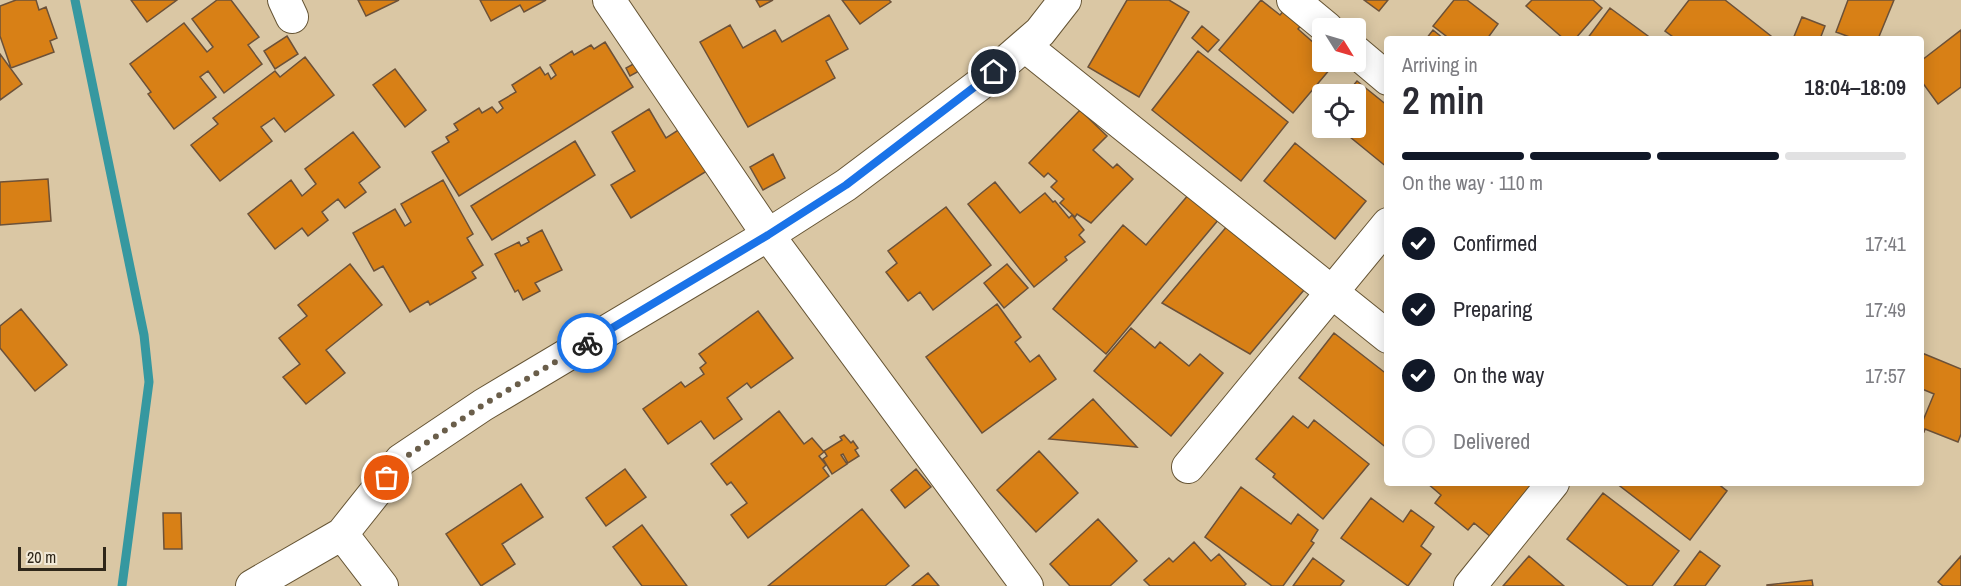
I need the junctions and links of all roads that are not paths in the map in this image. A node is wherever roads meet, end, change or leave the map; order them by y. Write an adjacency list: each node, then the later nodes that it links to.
1 (609, 0): 9 (street)
2 (1065, 0): 5 (street)
3 (1293, 0): 4 (street)
4 (1315, 18)
5 (1024, 46): 9 (street); 10 (street)
6 (1366, 60): 7 (street)
7 (1384, 76)
8 (1384, 229): 10 (street)
9 (768, 235): 14 (street); 17 (street)
10 (1332, 292): 11 (street); 12 (street)
11 (1384, 334)
12 (1188, 467)
13 (1551, 486): 18 (street)
14 (342, 534): 15 (street); 16 (street)
15 (252, 586)
16 (381, 586)
17 (1027, 586)
18 (1470, 586)

